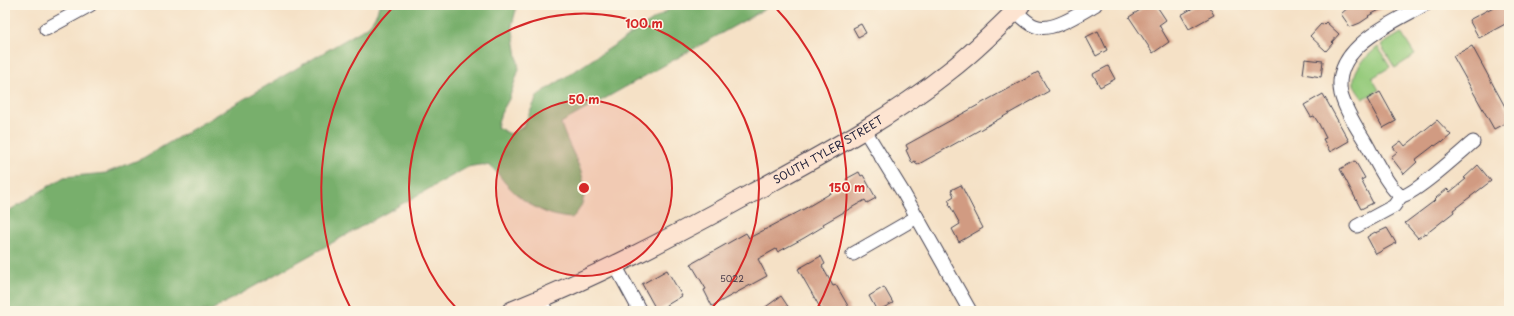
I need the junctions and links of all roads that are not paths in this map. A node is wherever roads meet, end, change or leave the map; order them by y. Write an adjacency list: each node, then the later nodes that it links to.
1 (90, 5): 5 (street)
2 (1095, 5): 4 (street)
3 (1424, 5): 8 (street)
4 (1018, 8): 6 (main road, SOUTH TYLER STREET)
5 (46, 29)
6 (864, 129): 9 (street); 12 (main road, SOUTH TYLER STREET)
7 (1473, 142): 8 (street)
8 (1401, 196): 10 (street)
9 (917, 217): 11 (street); 16 (street)
10 (1357, 226)
11 (853, 254)
12 (615, 265): 13 (main road, SOUTH TYLER STREET); 15 (street)
13 (543, 305): 14 (main road, SOUTH TYLER STREET)
14 (510, 311)
15 (640, 311)
16 (970, 311)

